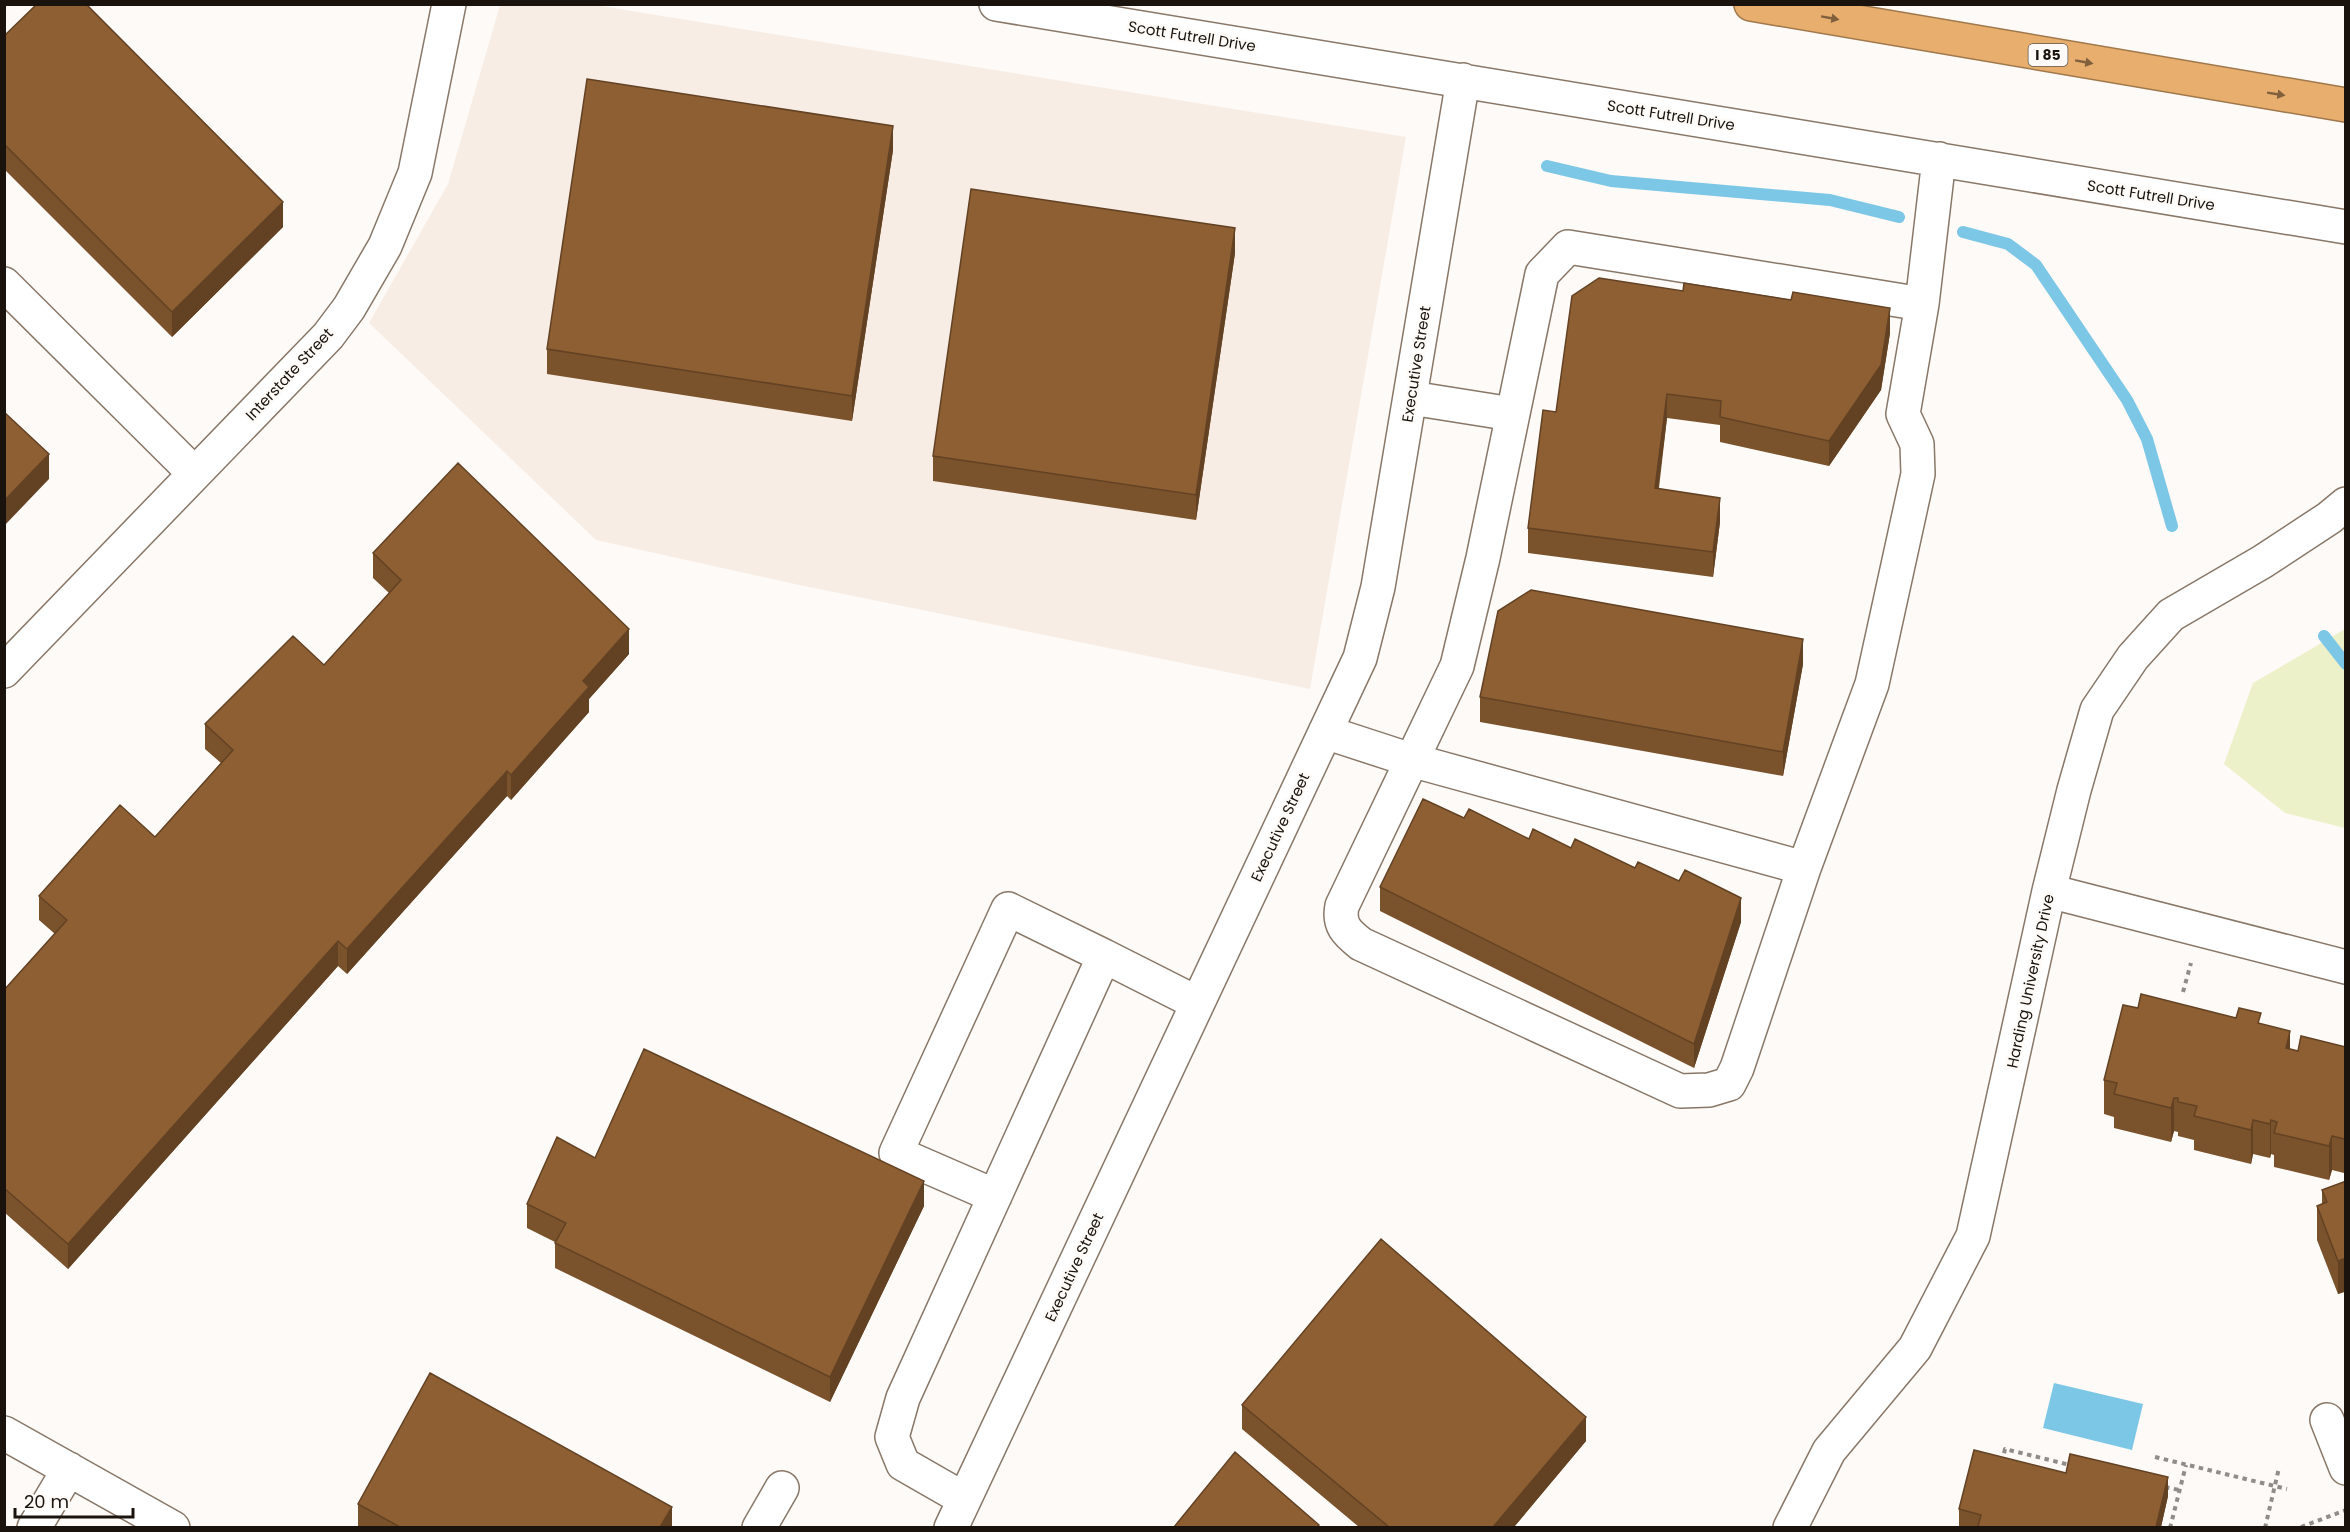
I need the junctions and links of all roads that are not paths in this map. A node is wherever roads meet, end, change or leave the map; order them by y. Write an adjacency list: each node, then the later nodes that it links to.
1 (449, 4): 12 (street, Interstate Street)
2 (996, 4): 4 (street, Scott Futrell Drive)
3 (1751, 4): 5 (highway, I 85, one-way to 5)
4 (1463, 80): 6 (street, Scott Futrell Drive); 10 (street, Executive Street)
5 (2346, 105)
6 (1938, 159): 7 (street, Scott Futrell Drive); 9 (street)
7 (2346, 227)
8 (4, 284): 12 (street)
9 (1922, 304): 11 (street); 17 (street)
10 (1411, 398): 11 (street); 15 (street, Executive Street)
11 (1512, 414): 16 (street)
12 (194, 473): 14 (street, Interstate Street)
13 (2346, 504): 18 (street, Harding University Drive)
14 (4, 671)
15 (1325, 732): 16 (street); 21 (street, Executive Street)
16 (1411, 760): 17 (street); 17 (street)
17 (1804, 868)
18 (2049, 891): 20 (street); 32 (street, Harding University Drive)
19 (1104, 956): 21 (street); 22 (street); 22 (street)
20 (2346, 967)
21 (1197, 1003): 28 (street, Executive Street)
22 (995, 1196): 28 (street)
23 (2327, 1420): 25 (street)
24 (4, 1433): 26 (street)
25 (2346, 1468)
26 (69, 1469): 29 (street); 30 (street)
27 (782, 1488): 31 (street)
28 (958, 1513)
29 (34, 1527)
30 (173, 1527)
31 (759, 1527)
32 (1790, 1527)

